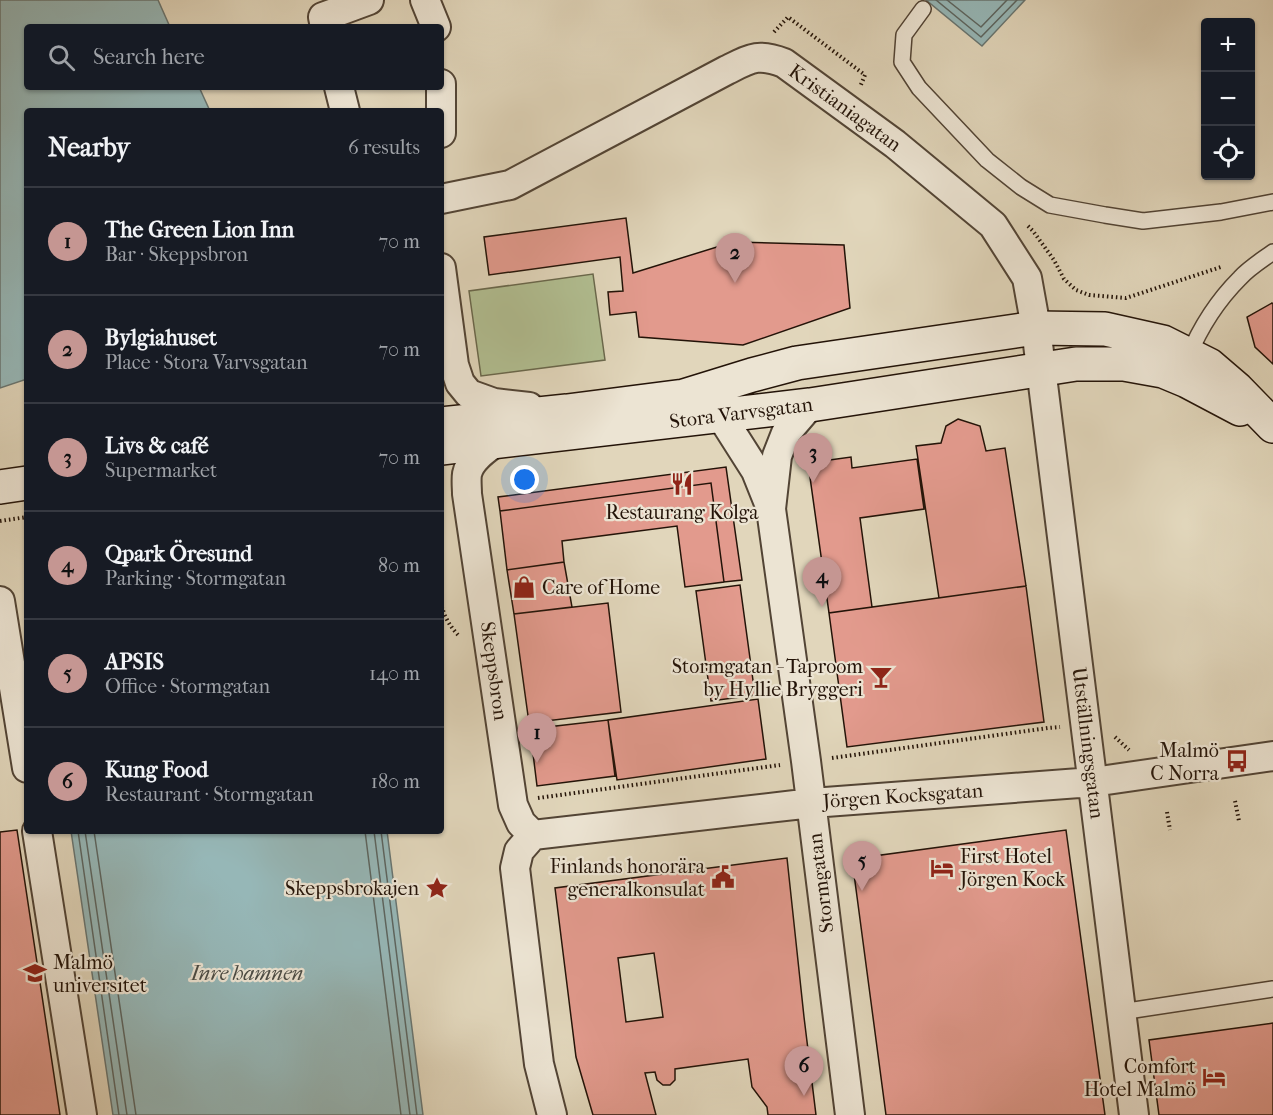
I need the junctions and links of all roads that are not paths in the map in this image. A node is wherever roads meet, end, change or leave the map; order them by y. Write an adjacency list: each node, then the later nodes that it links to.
1 (369, 0): 4 (street)
2 (425, 0): 5 (street)
3 (923, 9): 11 (lane)
4 (325, 24)
5 (435, 24)
6 (340, 90): 8 (street)
7 (441, 90): 9 (street)
8 (344, 108)
9 (441, 108)
10 (444, 198): 14 (street, Kristianiagatan)
11 (1273, 201)
12 (1273, 252): 15 (lane)
13 (444, 314): 18 (street)
14 (1036, 328): 15 (street, Stora Varvsgatan); 16 (street, Kristianiagatan); 18 (street, Stora Varvsgatan)
15 (1184, 366): 16 (street, Stora Varvsgatan); 21 (street)
16 (1041, 371): 17 (street, Stora Varvsgatan); 28 (street, Utställningsgatan)
17 (810, 405): 19 (street, Stora Varvsgatan); 24 (street, Stormgatan)
18 (567, 411): 20 (street, Stora Varvsgatan)
19 (721, 416): 22 (street, Stora Varvsgatan); 24 (street, Stormgatan)
20 (444, 424)
21 (1273, 426)
22 (497, 441): 23 (street, Stora Varvsgatan); 31 (street, Skeppsbron)
23 (444, 448)
24 (771, 509): 29 (street, Stormgatan)
25 (0, 601): 26 (street)
26 (24, 749)
27 (1273, 756): 28 (street, Jörgen Kocksgatan)
28 (1094, 782): 29 (street, Jörgen Kocksgatan); 33 (street, Utställningsgatan)
29 (812, 803): 31 (street, Jörgen Kocksgatan); 36 (street, Stormgatan)
30 (37, 834): 34 (street)
31 (533, 835): 35 (street)
32 (1273, 989): 33 (lane)
33 (1121, 1011): 37 (street, Utställningsgatan)
34 (82, 1115)
35 (552, 1115)
36 (850, 1115)
37 (1134, 1115)

